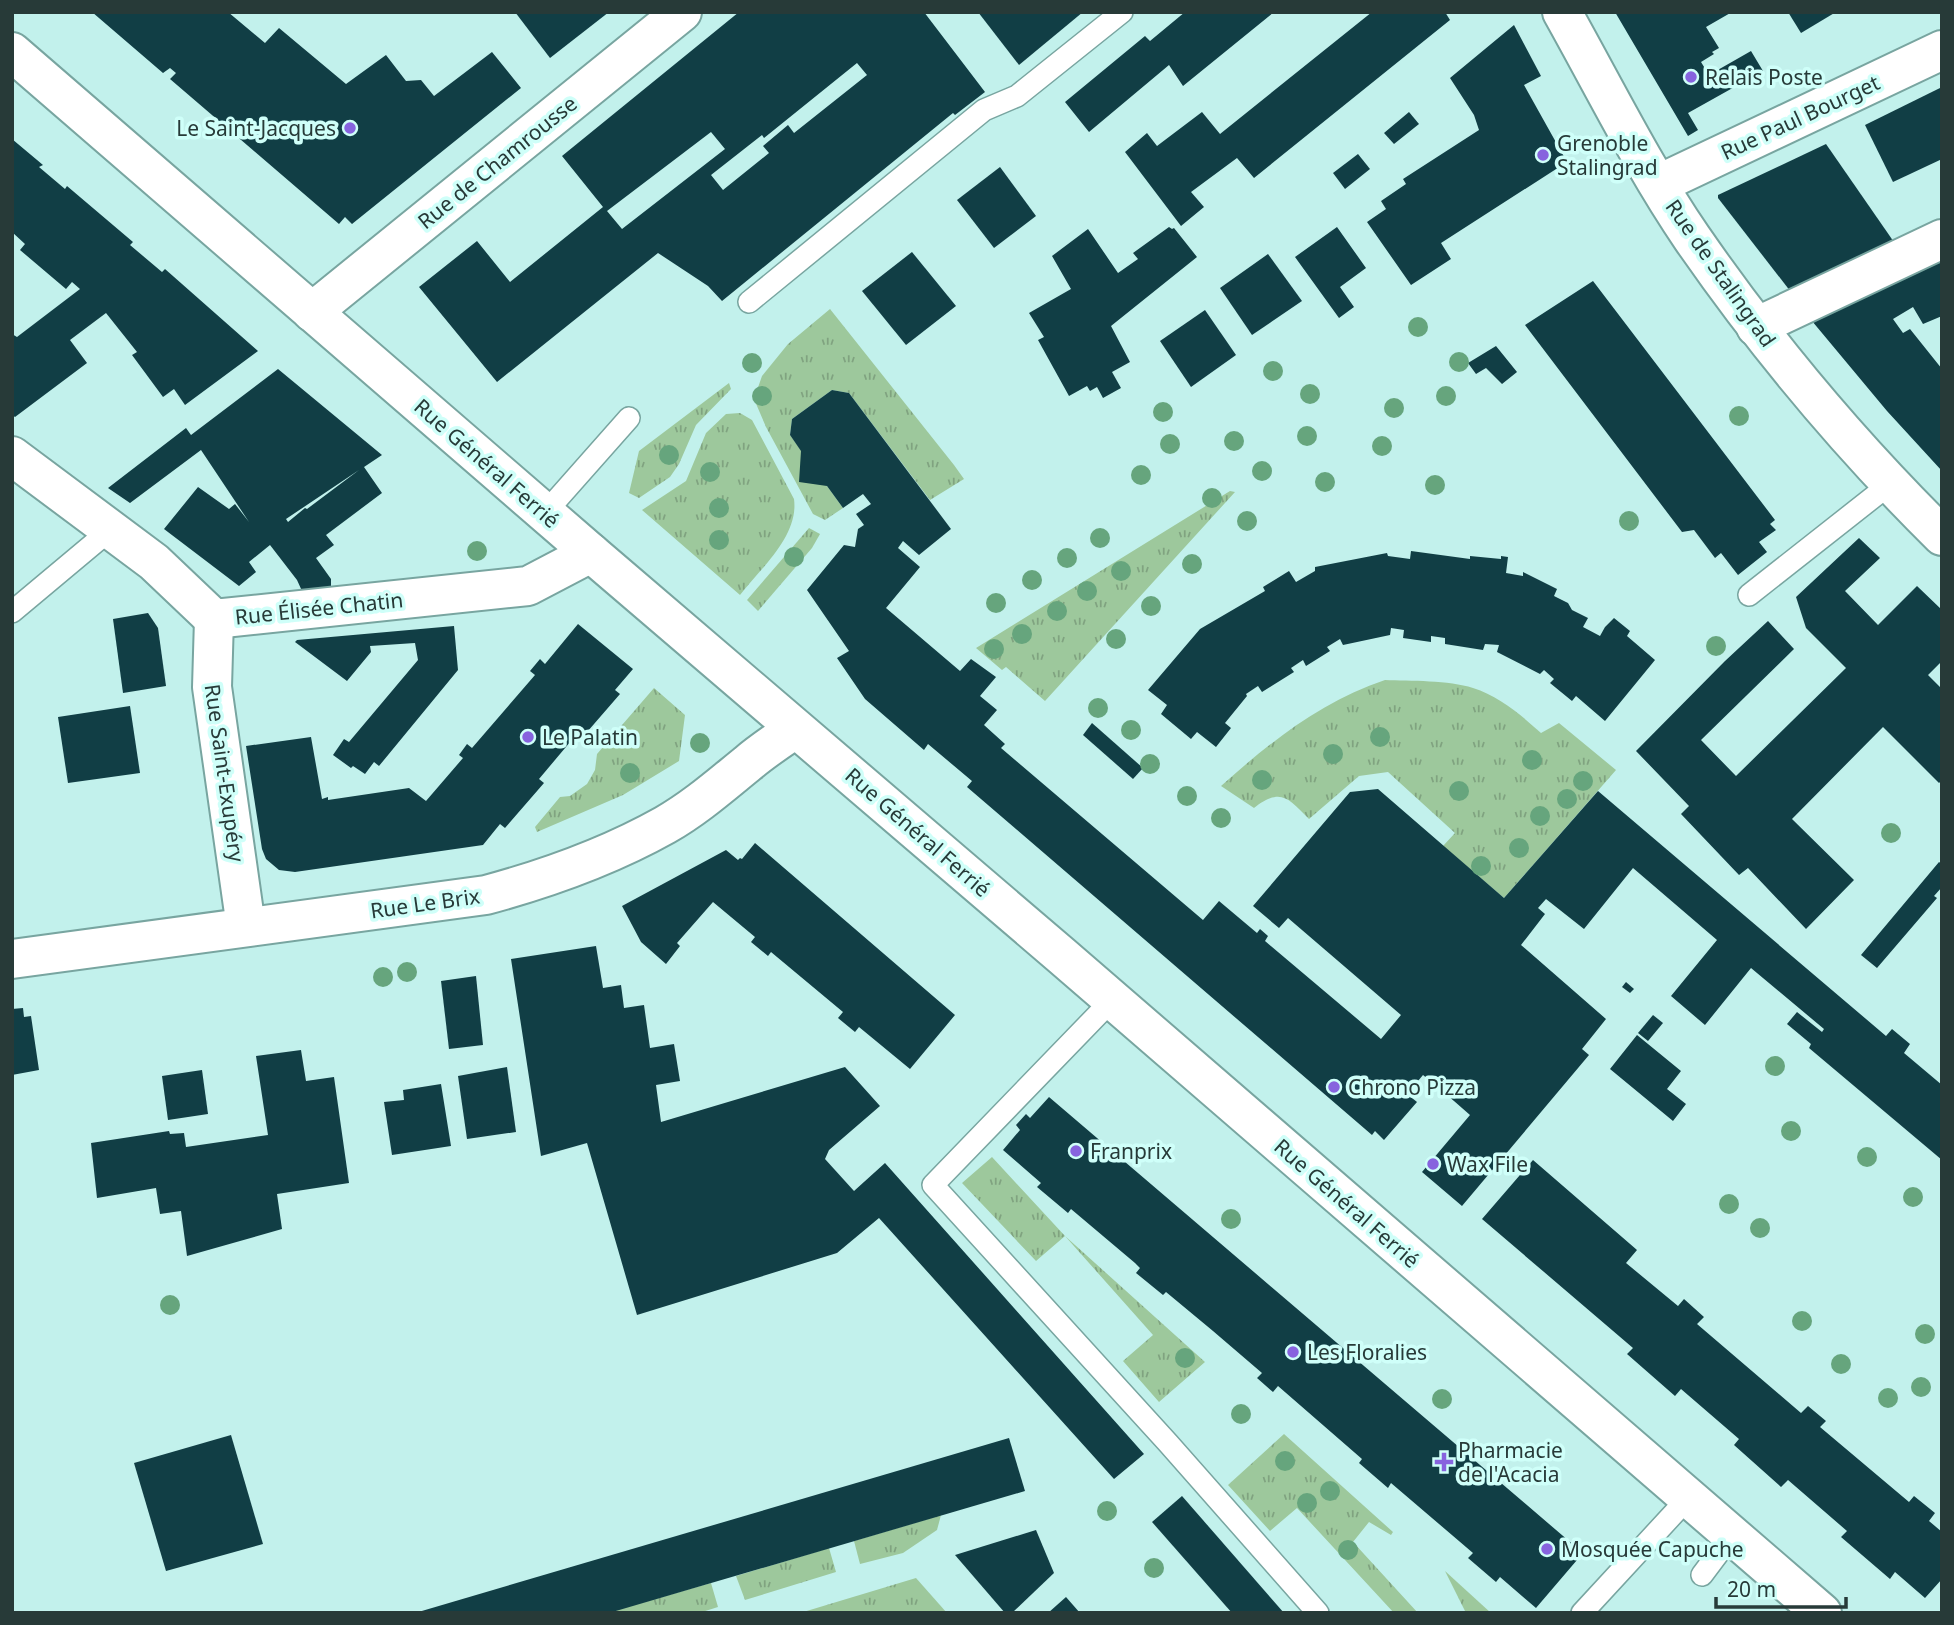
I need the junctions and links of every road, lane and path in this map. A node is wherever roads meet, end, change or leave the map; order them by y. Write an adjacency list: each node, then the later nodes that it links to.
1 (682, 12): 9 (street, Rue de Chamrousse)
2 (1122, 12): 8 (lane)
3 (1562, 12): 6 (street, Rue de Stalingrad)
4 (1942, 50): 6 (street, Rue Paul Bourget)
5 (12, 52): 9 (street, Rue Général Ferrié)
6 (1658, 184): 10 (street, Rue de Stalingrad)
7 (1942, 239): 10 (street)
8 (749, 302)
9 (312, 312): 14 (street, Rue Général Ferrié)
10 (1756, 327): 13 (street, Rue de Stalingrad)
11 (629, 418): 14 (lane)
12 (12, 456): 15 (street, Rue Élisée Chatin)
13 (1915, 496): 16 (street, Rue de Stalingrad); 18 (lane)
14 (545, 513): 17 (street, Rue Général Ferrié)
15 (110, 530): 19 (lane); 20 (street, Rue Élisée Chatin)
16 (1942, 536)
17 (591, 553): 20 (street, Rue Élisée Chatin); 21 (street, Rue Général Ferrié)
18 (1749, 595)
19 (12, 612)
20 (214, 619): 22 (street, Rue Saint-Exupéry)
21 (795, 729): 22 (street, Rue Le Brix); 24 (street, Rue Général Ferrié)
22 (246, 927): 23 (street, Rue Le Brix)
23 (12, 960)
24 (1112, 1000): 25 (street, Rue Général Ferrié); 28 (lane)
25 (1689, 1497): 26 (street, Rue Général Ferrié); 29 (lane)
26 (1732, 1535): 27 (lane); 30 (street, Rue Général Ferrié)
27 (1702, 1574)
28 (1318, 1613)
29 (1582, 1613)
30 (1822, 1613)

